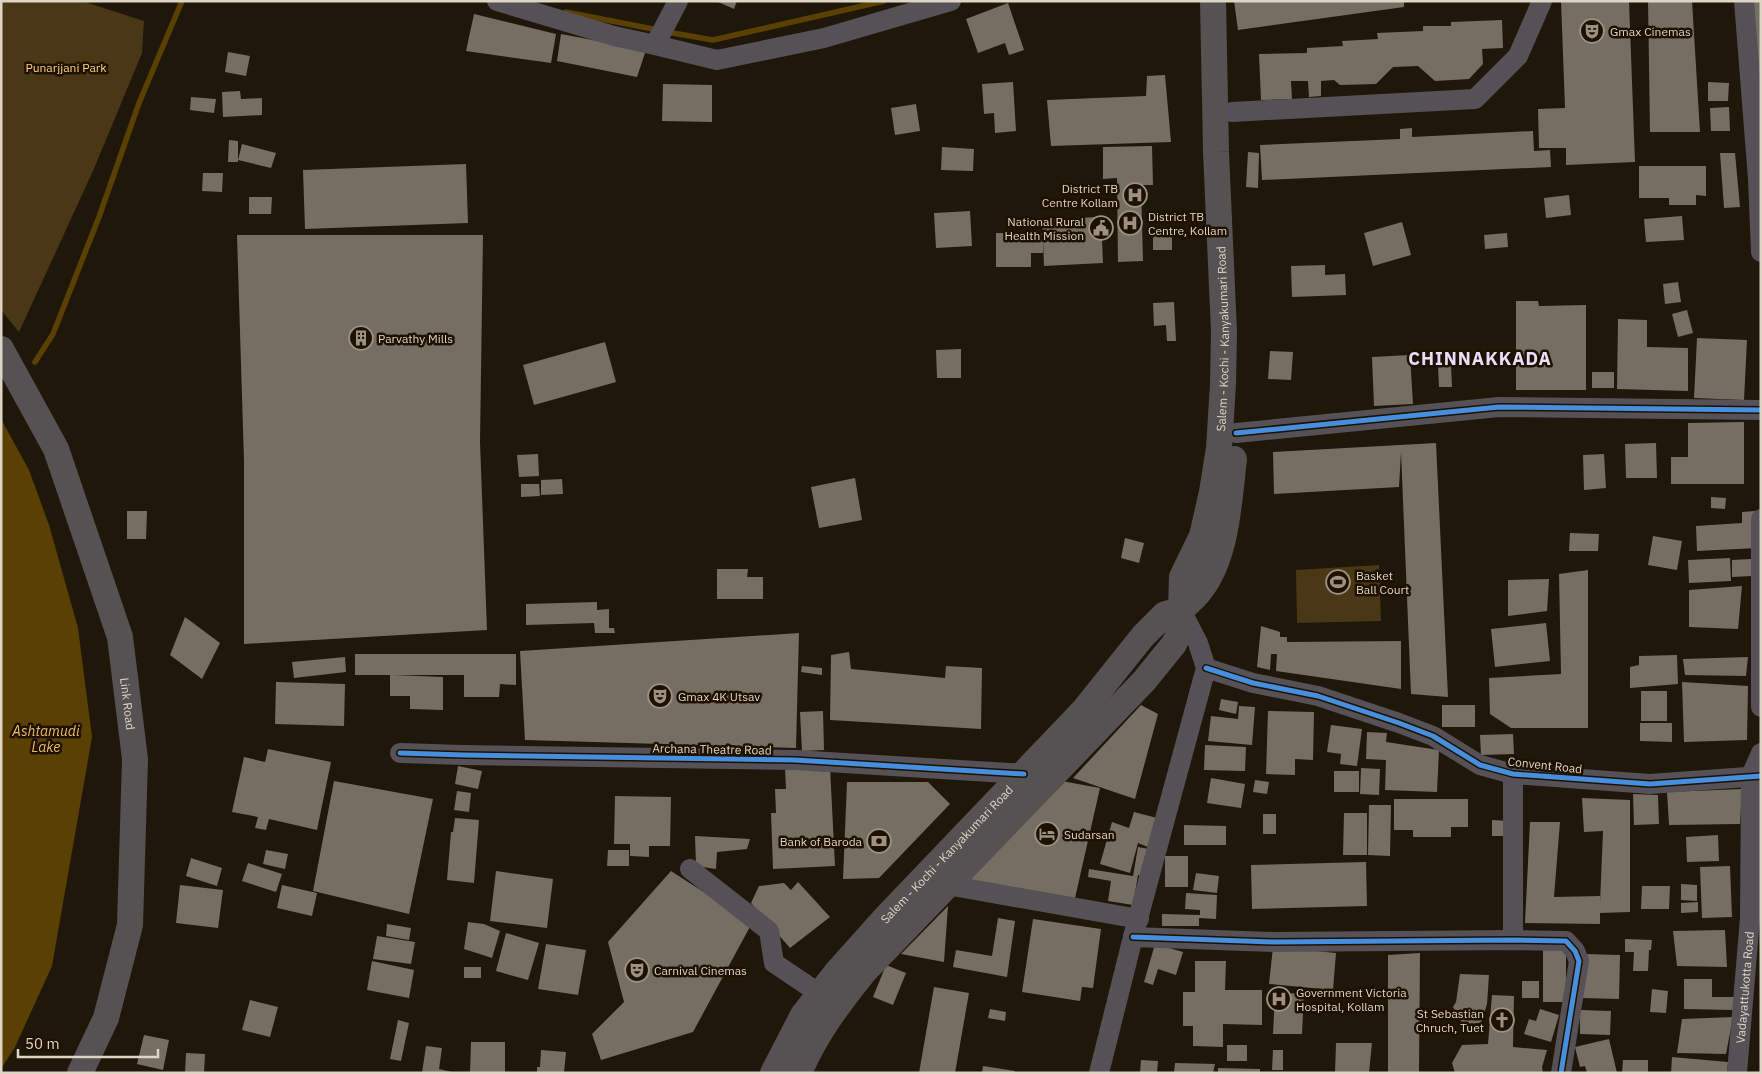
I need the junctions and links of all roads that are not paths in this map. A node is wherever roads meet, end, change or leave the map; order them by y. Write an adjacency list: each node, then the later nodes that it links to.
1 (497, 1): 8 (street)
2 (678, 1): 8 (street)
3 (951, 1): 8 (street)
4 (1213, 1): 15 (main road, Salem - Kochi - Kanyakumari Road)
5 (1228, 1): 9 (main road, Salem - Kochi - Kanyakumari Road)
6 (1542, 1): 9 (street)
7 (1744, 1): 10 (street)
8 (655, 45)
9 (1232, 112): 13 (main road, Salem - Kochi - Kanyakumari Road)
10 (1761, 252)
11 (1, 349): 28 (main road, Link Road)
12 (1761, 410): 13 (street)
13 (1236, 433): 15 (main road, Salem - Kochi - Kanyakumari Road)
14 (1761, 519): 17 (street)
15 (1181, 610): 16 (street); 20 (main road, Salem - Kochi - Kanyakumari Road); 24 (main road, Salem - Kochi - Kanyakumari Road)
16 (1206, 668): 21 (street, Convent Road); 25 (street)
17 (1761, 707)
18 (400, 753): 20 (street, Archana Theatre Road)
19 (1761, 753): 22 (street, Vadayattukotta Road)
20 (1024, 774): 27 (main road, Salem - Kochi - Kanyakumari Road)
21 (1513, 774): 22 (street, Convent Road); 26 (street)
22 (1756, 776): 33 (street, Vadayattukotta Road)
23 (690, 869): 27 (street)
24 (947, 885): 25 (street); 30 (main road, Salem - Kochi - Kanyakumari Road)
25 (1136, 928): 26 (street); 31 (street)
26 (1513, 940): 32 (street)
27 (820, 994): 29 (main road, Salem - Kochi - Kanyakumari Road)
28 (80, 1073)
29 (772, 1073)
30 (799, 1073)
31 (1099, 1073)
32 (1561, 1073)
33 (1737, 1073)

